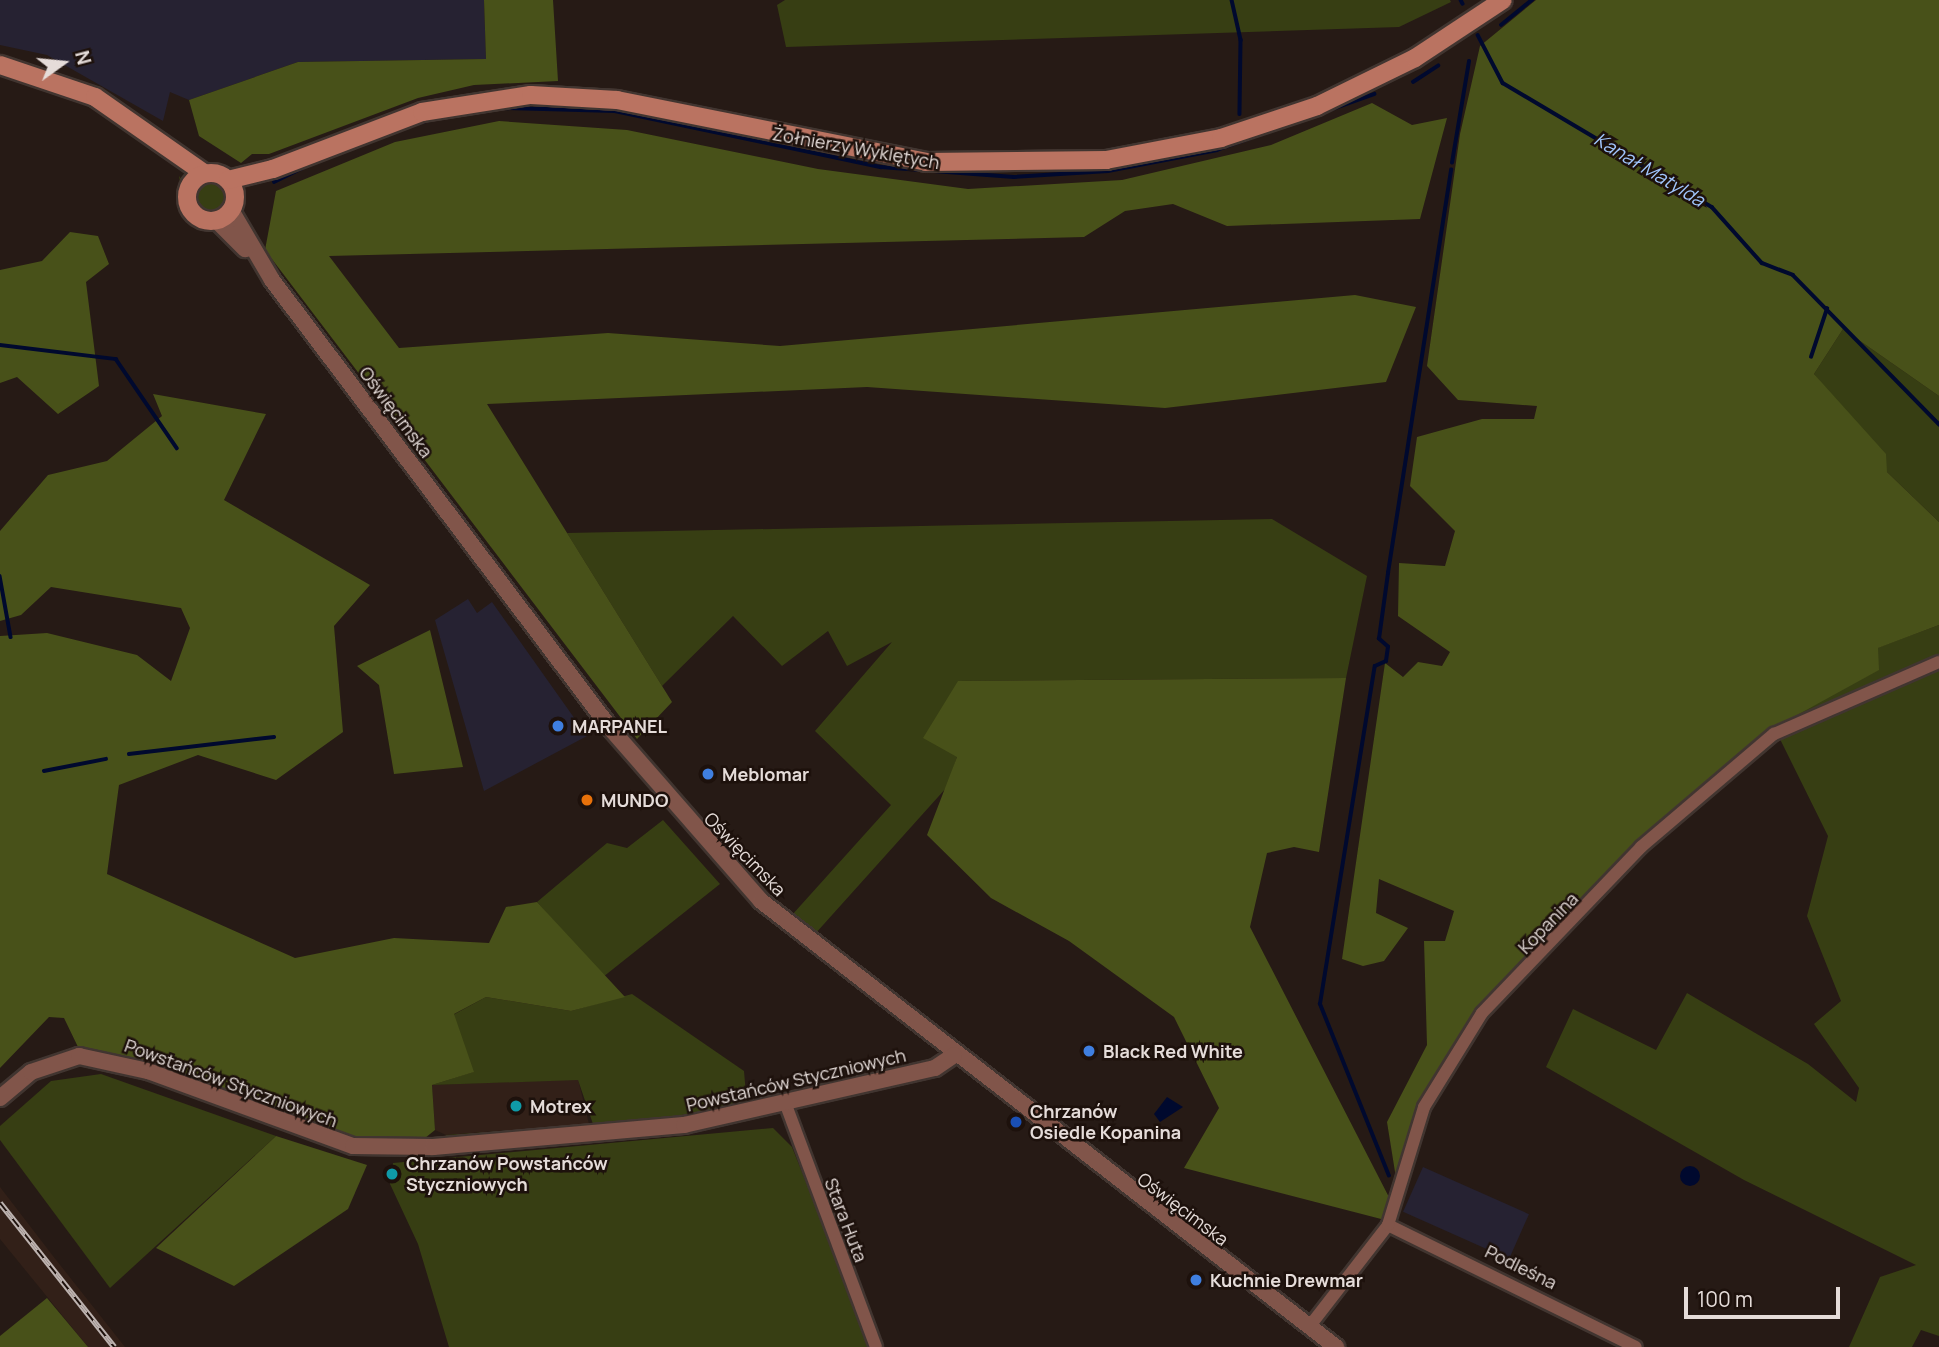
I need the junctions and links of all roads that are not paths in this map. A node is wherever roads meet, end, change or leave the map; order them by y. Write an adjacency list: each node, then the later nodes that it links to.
1 (1503, 0): 4 (main road, Żołnierzy Wyklętych)
2 (0, 65): 3 (main road)
3 (158, 139): 5 (main road); 7 (main road)
4 (273, 169): 6 (main road, Żołnierzy Wyklętych); 8 (main road, Żołnierzy Wyklętych)
5 (204, 173): 6 (main road); 7 (main road)
6 (228, 180): 8 (main road)
7 (190, 185): 8 (main road)
8 (228, 209): 10 (street, Oświęcimska)
9 (1939, 662): 13 (street, Kopanina)
10 (954, 1055): 12 (street, Powstańców Styczniowych); 14 (street, Oświęcimska)
11 (0, 1098): 12 (street, Powstańców Styczniowych)
12 (786, 1105): 15 (street, Stara Huta)
13 (1388, 1225): 14 (street, Kopanina); 17 (street, Podleśna)
14 (1309, 1328): 16 (street, Oświęcimska)
15 (876, 1347)
16 (1336, 1347)
17 (1636, 1347)

